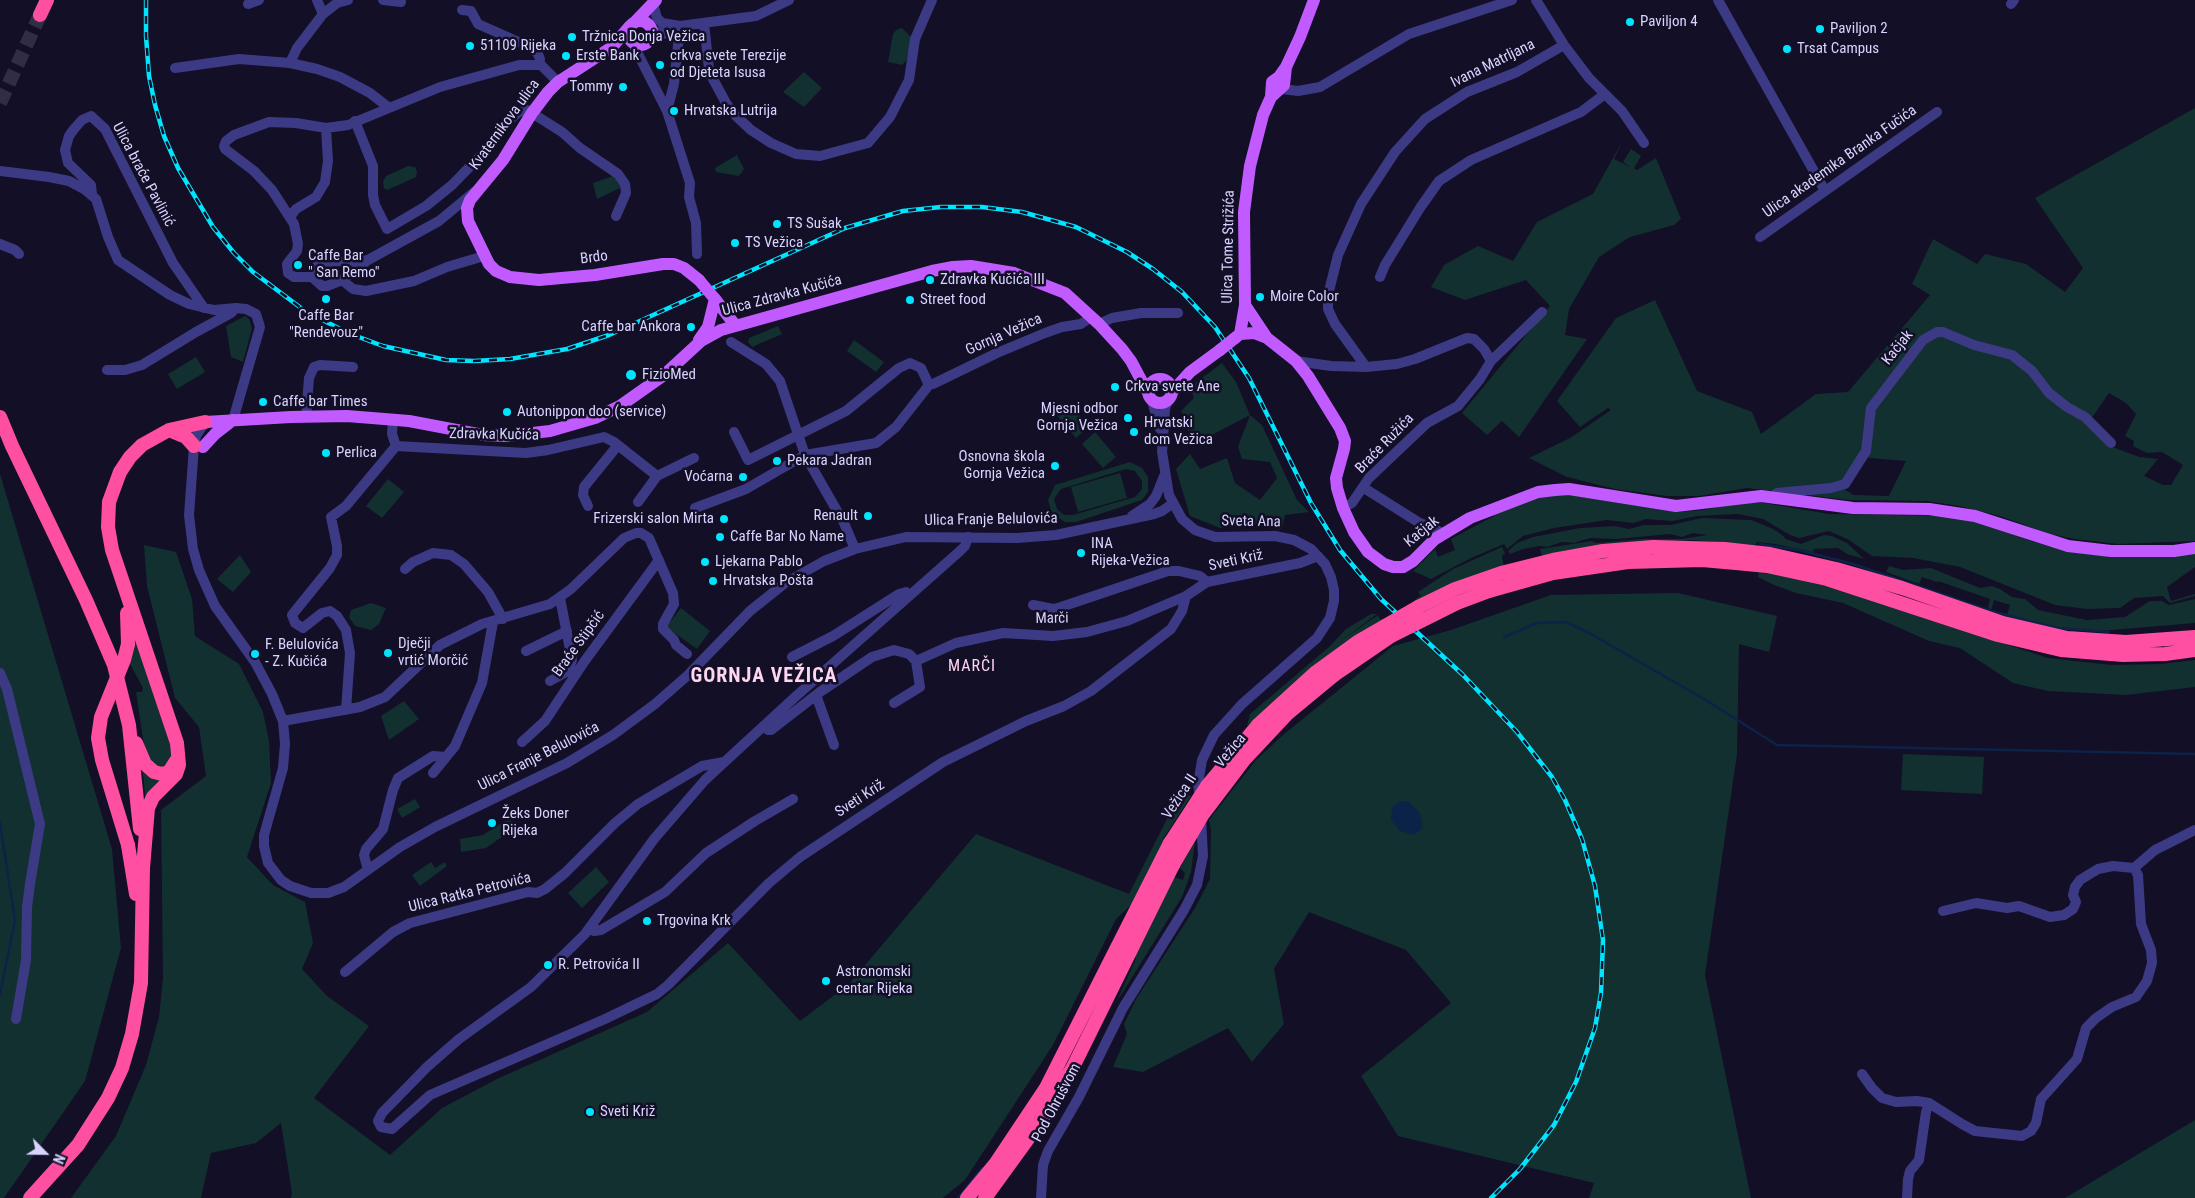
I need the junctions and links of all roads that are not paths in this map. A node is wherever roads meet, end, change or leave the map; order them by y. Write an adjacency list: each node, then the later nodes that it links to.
1 (47, 0): 15 (highway)
2 (317, 0): 14 (street)
3 (348, 0): 14 (street)
4 (383, 0): 11 (street)
5 (789, 0): 16 (street)
6 (932, 0): 16 (street)
7 (1314, 0): 27 (main road, Ulica Tome Strižića)
8 (1512, 0): 27 (street)
9 (1536, 0): 21 (street)
10 (1718, 0): 38 (street)
11 (401, 2)
12 (656, 2): 17 (main road, Kvaternikova ulica); 18 (street); 19 (main road)
13 (462, 10): 24 (street)
14 (323, 14): 23 (street)
15 (40, 15)
16 (704, 23): 18 (street)
17 (632, 24): 19 (main road); 20 (main road); 22 (main road, Kvaternikova ulica)
18 (680, 26): 19 (street); 30 (street)
19 (651, 28): 20 (main road, Kvaternikova ulica)
20 (634, 45): 22 (main road, Kvaternikova ulica); 30 (street)
21 (1564, 45): 28 (street); 69 (street, Ivana Matrljana)
22 (612, 46): 26 (main road, Kvaternikova ulica)
23 (290, 63): 25 (street); 29 (street)
24 (539, 65): 26 (street); 29 (street)
25 (175, 68)
26 (558, 82): 32 (main road, Kvaternikova ulica)
27 (1281, 85): 54 (main road, Ulica Tome Strižića)
28 (1605, 94): 35 (street); 51 (street)
29 (388, 107): 33 (street)
30 (666, 111): 47 (street)
31 (1937, 112): 38 (street, Ulica akademika Branka Fučića)
32 (532, 113): 33 (street); 37 (main road, Kvaternikova ulica); 41 (street)
33 (355, 121): 34 (street)
34 (326, 128): 42 (street); 42 (street)
35 (1644, 143)
36 (0, 171): 39 (street)
37 (476, 191): 40 (main road, Kvaternikova ulica); 43 (street, Kvaternikova ulica)
38 (1825, 191): 44 (street, Ulica akademika Branka Fučića)
39 (92, 194): 55 (street, Ulica braće Pavlinić); 55 (street, Ulica braće Pavlinić)
40 (467, 214): 43 (street, Kvaternikova ulica); 48 (main road, Brdo)
41 (616, 216)
42 (290, 217): 50 (street)
43 (439, 221): 49 (street, Kvaternikova ulica)
44 (1760, 237)
45 (0, 244): 46 (street)
46 (19, 254)
47 (698, 254)
48 (484, 256): 52 (street); 53 (main road, Brdo, bridge)
49 (368, 260): 50 (street, Kvaternikova ulica); 52 (street, Kvaternikova ulica)
50 (312, 277): 52 (street, Kvaternikova ulica)
51 (1380, 278)
52 (342, 280)
53 (715, 299): 60 (main road, Brdo); 64 (main road)
54 (1245, 305): 61 (main road, Ulica Tome Strižića); 62 (main road)
55 (204, 308): 56 (street, Ulica braće Pavlinić)
56 (236, 308): 70 (street); 79 (street, Ulica braće Pavlinić)
57 (1542, 312): 65 (street, Braće Ružića)
58 (1178, 313): 59 (street)
59 (1095, 320): 60 (main road, Ulica Zdravka Kučića); 66 (main road, Ulica Zdravka Kučića); 73 (street, Gornja Vežica)
60 (735, 325): 64 (main road, Ulica Zdravka Kučića)
61 (1237, 336): 62 (main road, Kačjak); 71 (main road, bridge)
62 (1267, 338): 67 (main road, Kačjak)
63 (731, 342): 83 (street)
64 (695, 347): 78 (main road, Ulica Zdravka Kučića)
65 (1491, 360): 69 (street); 93 (street, Braće Ružića)
66 (1131, 361): 72 (main road, Ulica Zdravka Kučića); 74 (main road, Ulica Zdravka Kučića)
67 (1296, 361): 69 (street); 100 (main road, Kačjak)
68 (353, 367): 77 (street)
69 (1366, 367)
70 (107, 370)
71 (1190, 372): 72 (main road); 75 (main road)
72 (1160, 380): 74 (main road); 75 (main road, Ulica Zdravka Kučića)
73 (929, 385): 83 (street); 89 (street, Gornja Vežica)
74 (1150, 396): 75 (main road); 84 (street, Ulica Zdravka Kučića)
75 (1170, 397): 84 (street, Ulica Zdravka Kučića)
76 (0, 417): 141 (highway)
77 (306, 417): 78 (main road, Ulica Zdravka Kučića); 79 (main road, Ulica Zdravka Kučića)
78 (394, 419): 87 (street)
79 (233, 420): 80 (main road, Ulica Zdravka Kučića); 88 (main road)
80 (205, 422): 81 (highway); 88 (street, Ulica Franje Belulovića)
81 (169, 430): 88 (highway); 111 (highway)
82 (734, 432): 83 (street)
83 (798, 434): 89 (street)
84 (1162, 435): 91 (street, Ulica Zdravka Kučića)
85 (2111, 443): 94 (street, Kačjak)
86 (618, 445): 87 (street, Zdravka Kučića); 92 (street, Zdravka Kučića); 98 (street)
87 (396, 446): 136 (street)
88 (198, 447): 137 (street, Ulica Franje Belulovića)
89 (805, 455): 99 (street); 107 (street)
90 (694, 458): 92 (street)
91 (1164, 473): 96 (street, Ulica Zdravka Kučića); 97 (street)
92 (657, 476): 95 (street)
93 (1364, 488): 100 (street, Braće Ružića); 104 (street)
94 (1773, 497): 104 (main road, Kačjak); 106 (main road, Kačjak)
95 (638, 502)
96 (1171, 502): 97 (street, Ulica Franje Belulovića); 101 (street, Ulica Franje Belulovića); 103 (street, Sveta Ana)
97 (1150, 504): 102 (street, Ulica Franje Belulovića)
98 (588, 506)
99 (695, 508)
100 (1343, 508): 104 (main road, Kačjak)
101 (1154, 514): 102 (street, Ulica Franje Belulovića); 103 (street, Ulica Franje Belulovića)
102 (1127, 519): 105 (street, Ulica Franje Belulovića)
103 (1182, 519): 108 (street, Sveta Ana)
104 (1443, 534)
105 (968, 537): 107 (street, Ulica Franje Belulovića); 113 (street, Ulica Ratka Petrovića)
106 (2195, 548)
107 (855, 549): 150 (street, Ulica Franje Belulovića)
108 (1318, 556): 112 (street, Sveti Križ); 119 (street, Sveta Ana)
109 (659, 560): 115 (street); 128 (street); 139 (street, Braće Stipčić)
110 (405, 569): 117 (street)
111 (120, 575): 142 (highway); 153 (highway, bridge)
112 (1207, 582): 114 (street, Sveti Križ); 116 (street, Marči)
113 (909, 596): 129 (street, Ulica Ratka Petrovića); 138 (street, Ulica Ratka Petrovića)
114 (1186, 596): 131 (street, Marči); 158 (street, Sveti Križ)
115 (560, 598): 117 (street); 121 (street, Braće Stipčić)
116 (1033, 605)
117 (504, 619): 118 (street)
118 (493, 622): 136 (street); 143 (street)
119 (1324, 630): 162 (street, Pod Ohrušvom)
120 (2195, 630): 124 (highway)
121 (567, 631): 127 (street, Braće Stipčić); 133 (street, Braće Stipčić)
122 (1388, 631): 124 (highway, bridge); 125 (highway, bridge); 160 (highway, Vežica II, bridge); 161 (highway, Vežica, bridge)
123 (2195, 637): 124 (highway)
124 (2093, 641)
125 (2023, 642): 126 (highway); 130 (highway)
126 (2195, 650)
127 (526, 651)
128 (687, 654)
129 (792, 657)
130 (2195, 657)
131 (916, 661): 134 (street); 135 (street)
132 (0, 673): 155 (street)
133 (550, 681)
134 (816, 695): 138 (street); 140 (street)
135 (894, 704)
136 (346, 710): 137 (street)
137 (283, 721): 150 (street, Ulica Franje Belulovića)
138 (764, 726): 144 (street, Ulica Ratka Petrovića)
139 (522, 742)
140 (834, 745)
141 (136, 750): 142 (highway); 148 (highway)
142 (178, 751): 148 (highway)
143 (446, 757): 145 (street); 150 (street)
144 (724, 762): 152 (street, Ulica Ratka Petrovića); 154 (street, Ulica Ratka Petrovića)
145 (433, 774)
146 (793, 799): 152 (street, Ulica Ratka Petrovića)
147 (2195, 830): 149 (street)
148 (143, 868): 153 (highway)
149 (2134, 868): 151 (street); 157 (street)
150 (368, 870)
151 (1943, 911)
152 (590, 929): 158 (street, Ulica Ratka Petrovića)
153 (143, 934): 159 (highway)
154 (345, 972)
155 (16, 1019)
156 (1862, 1074): 157 (street)
157 (1929, 1103): 163 (street)
158 (381, 1127)
159 (30, 1198)
160 (967, 1198)
161 (985, 1198)
162 (1041, 1198)
163 (1907, 1198)

